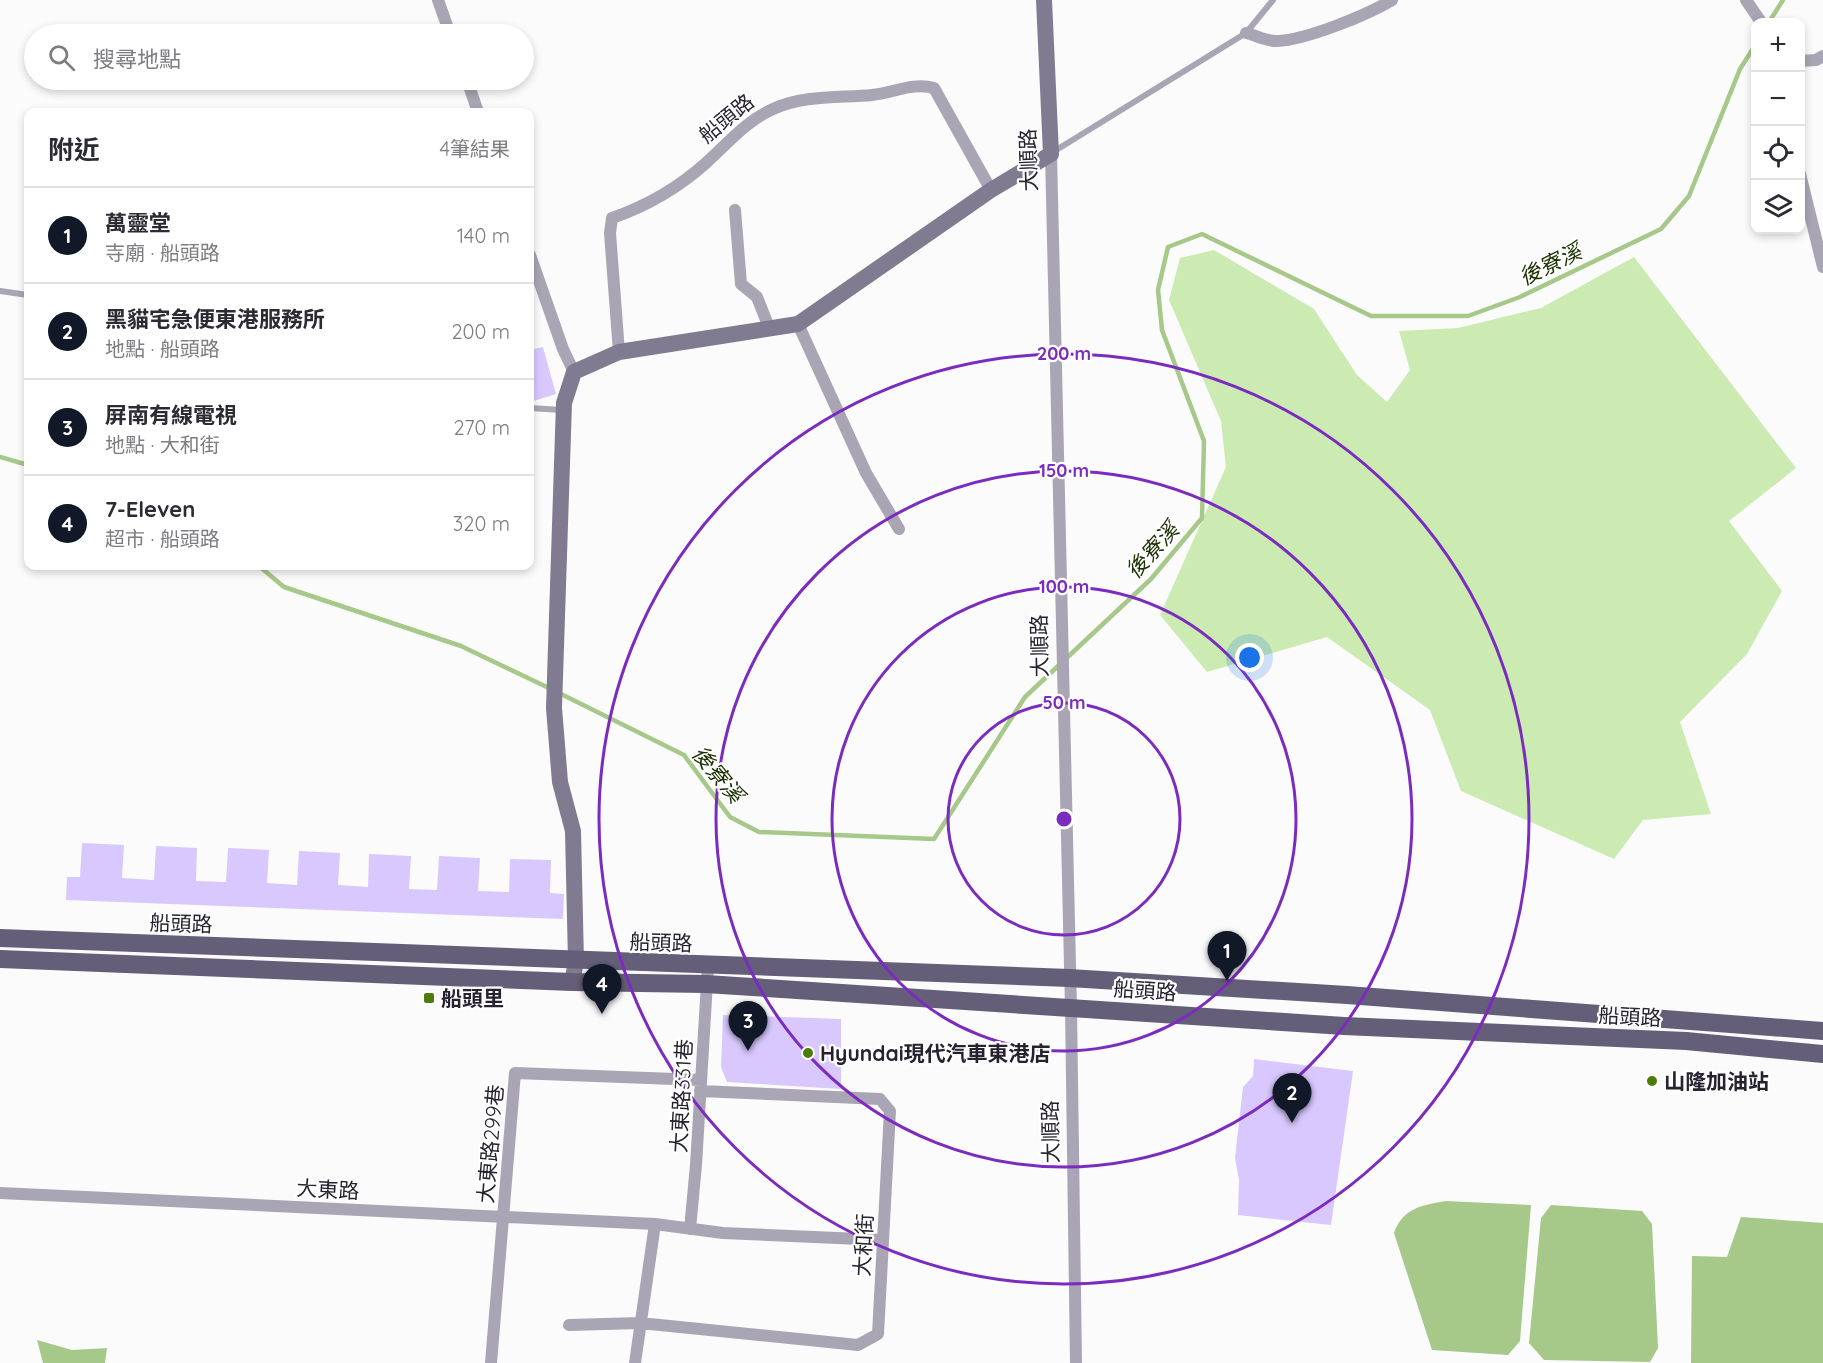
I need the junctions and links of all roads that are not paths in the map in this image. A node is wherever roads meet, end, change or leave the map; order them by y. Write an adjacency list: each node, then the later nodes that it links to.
1 (438, 0): 7 (street)
2 (1044, 0): 13 (street, 大順路)
3 (1273, 0): 8 (lane)
4 (1392, 0): 8 (street)
5 (1746, 0): 6 (street)
6 (1758, 18)
7 (446, 24)
8 (1246, 33): 13 (lane)
9 (1823, 56): 10 (street)
10 (1805, 61)
11 (470, 90): 12 (street)
12 (476, 108)
13 (1051, 154): 15 (street); 32 (street, 大順路)
14 (1801, 180): 18 (street)
15 (991, 190): 21 (street); 23 (street, 船頭路)
16 (735, 210): 22 (street)
17 (534, 266): 24 (street)
18 (1823, 267)
19 (0, 291): 20 (lane)
20 (24, 294)
21 (798, 324): 22 (street); 27 (street)
22 (770, 330): 23 (street)
23 (619, 352): 24 (street)
24 (574, 372): 26 (street)
25 (534, 408): 26 (lane)
26 (564, 410): 30 (street)
27 (899, 529)
28 (0, 938): 30 (main road, 船頭路)
29 (0, 959): 33 (main road, 船頭路)
30 (576, 962): 31 (main road, 船頭路); 33 (street)
31 (708, 966): 32 (main road, 船頭路); 34 (street, 大東路331巷)
32 (1069, 978): 35 (main road, 船頭路); 36 (street, 大順路)
33 (572, 982): 34 (main road, 船頭路)
34 (706, 984): 36 (main road, 船頭路); 43 (street, 大東路331巷)
35 (1347, 995): 37 (main road, 船頭路); 38 (main road)
36 (1071, 1008): 38 (main road, 船頭路); 53 (street, 大順路)
37 (1685, 1022): 39 (main road, 船頭路); 40 (main road)
38 (1344, 1026): 40 (main road, 船頭路)
39 (1823, 1031)
40 (1686, 1041): 41 (main road, 船頭路)
41 (1823, 1054)
42 (515, 1073): 43 (street, 大和街); 45 (street, 大東路299巷)
43 (701, 1085): 47 (street, 大東路331巷); 48 (street, 大和街)
44 (0, 1193): 45 (street, 大東路)
45 (503, 1217): 46 (street, 大東路); 51 (street, 大東路299巷)
46 (655, 1224): 47 (street, 大東路); 49 (street)
47 (690, 1229): 48 (street, 大東路)
48 (883, 1240): 49 (street, 大和街)
49 (640, 1323): 50 (street); 52 (street)
50 (569, 1325)
51 (491, 1363)
52 (634, 1363)
53 (1076, 1363)

